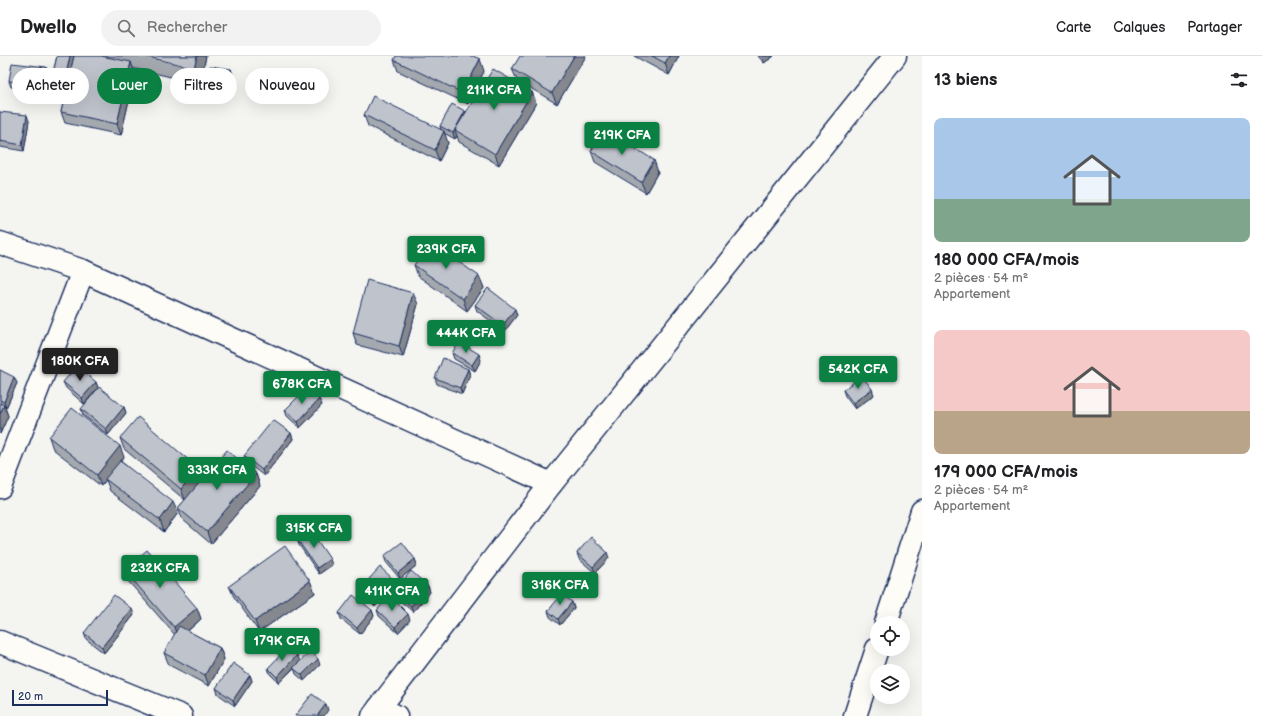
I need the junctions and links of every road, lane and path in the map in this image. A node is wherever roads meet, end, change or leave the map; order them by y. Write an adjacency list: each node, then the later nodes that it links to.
1 (895, 56): 4 (street)
2 (0, 243): 3 (street)
3 (83, 271): 4 (street); 5 (street)
4 (551, 484): 10 (street)
5 (0, 487)
6 (922, 511): 7 (street)
7 (888, 616)
8 (0, 642): 11 (street)
9 (875, 656): 12 (street)
10 (383, 713)
11 (181, 716)
12 (855, 716)

